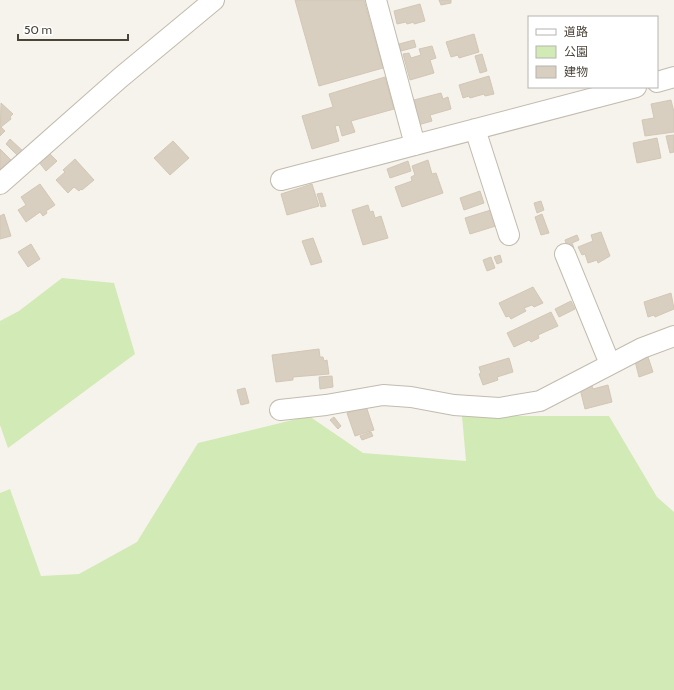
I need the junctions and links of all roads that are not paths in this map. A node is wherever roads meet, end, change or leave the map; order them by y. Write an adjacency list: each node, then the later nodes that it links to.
1 (214, 0): 7 (street)
2 (376, 0): 5 (street)
3 (632, 88): 4 (street)
4 (475, 129): 5 (street); 8 (street)
5 (415, 145): 6 (street)
6 (281, 180)
7 (0, 184)
8 (510, 235)
9 (565, 254): 11 (street)
10 (674, 336): 11 (street)
11 (610, 364): 12 (street)
12 (280, 410)

